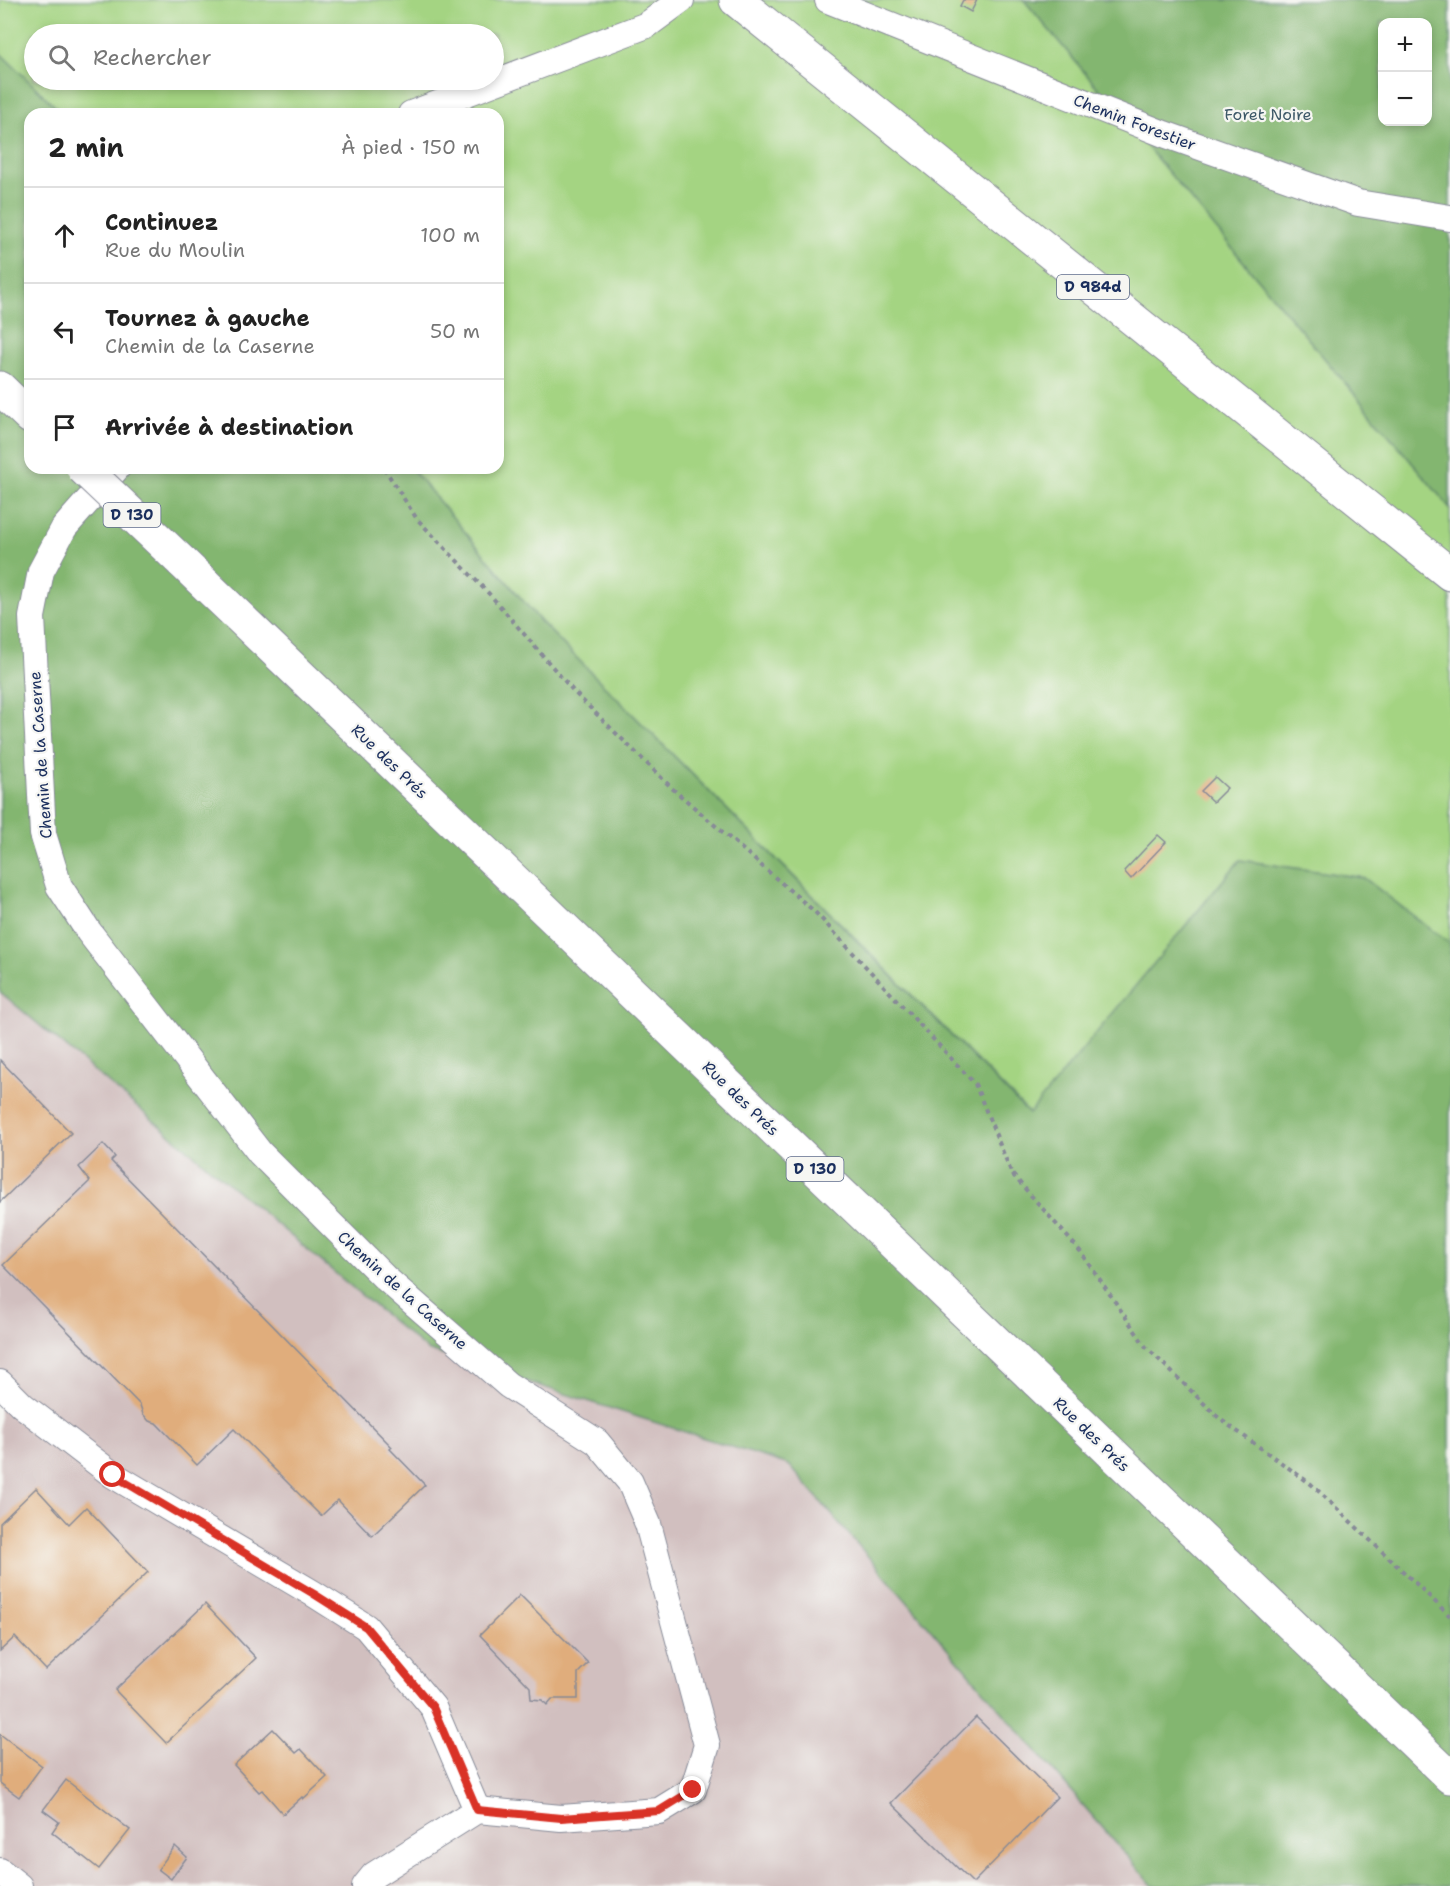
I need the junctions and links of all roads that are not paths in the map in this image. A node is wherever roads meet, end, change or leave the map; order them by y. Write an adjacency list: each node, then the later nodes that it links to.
1 (681, 0): 4 (street)
2 (736, 0): 12 (main road, D 984d)
3 (828, 0): 7 (street, Chemin Forestier)
4 (504, 79)
5 (475, 90): 6 (street)
6 (427, 108)
7 (1450, 218)
8 (0, 388): 9 (main road)
9 (24, 411)
10 (89, 474): 14 (main road, Rue des Prés / D 130, bridge)
11 (112, 474): 15 (street, Chemin de la Caserne)
12 (1450, 574)
13 (0, 1383): 15 (street)
14 (1450, 1777)
15 (477, 1810): 18 (street)
16 (0, 1871): 17 (street)
17 (19, 1886)
18 (365, 1886)

